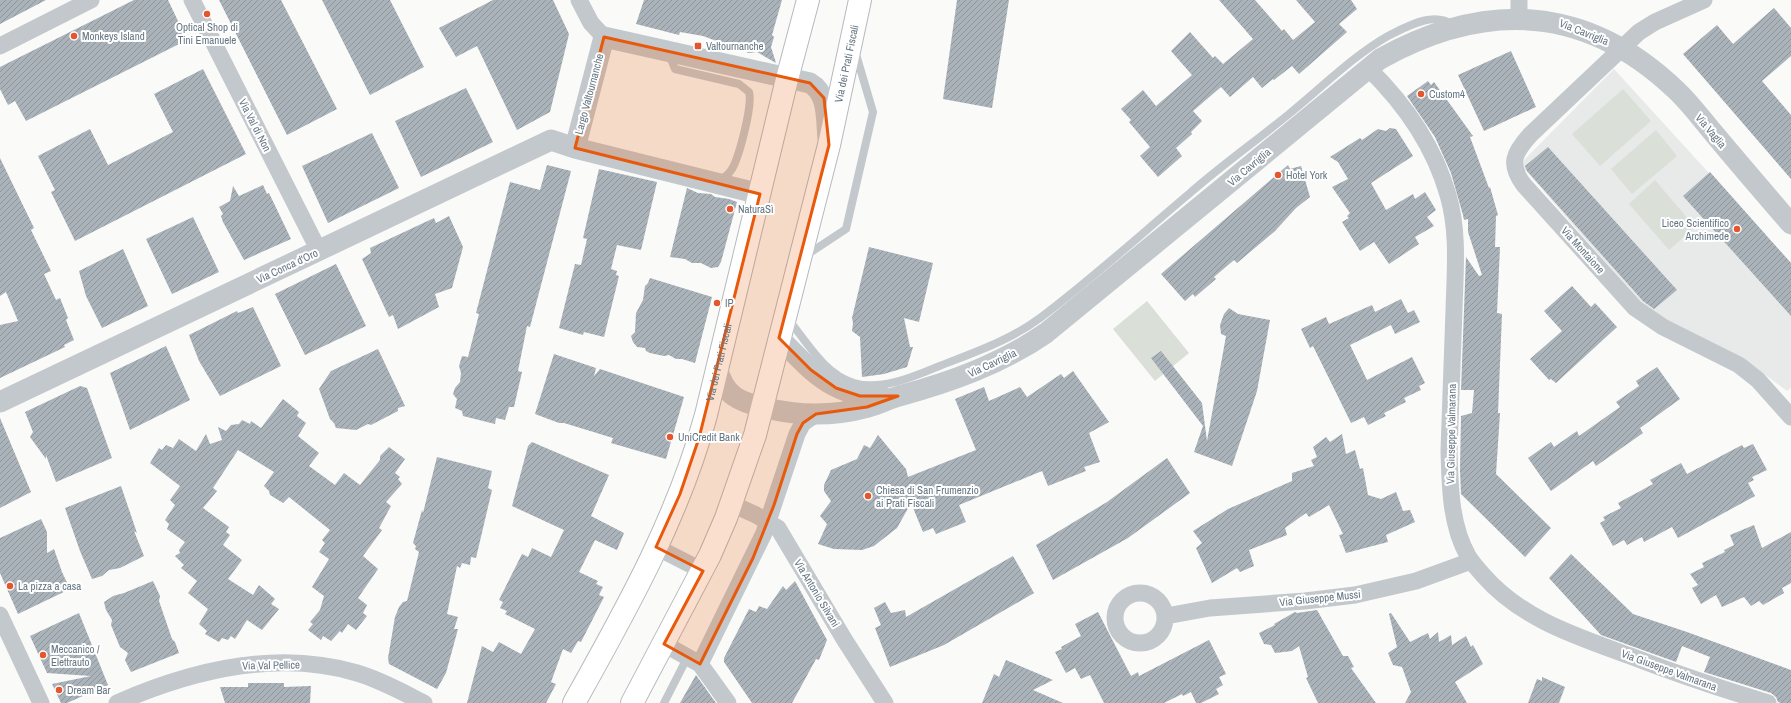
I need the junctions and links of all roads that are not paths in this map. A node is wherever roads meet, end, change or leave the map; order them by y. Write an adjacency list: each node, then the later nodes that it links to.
1 (91, 0): 7 (street)
2 (192, 0): 22 (street, Via Val di Non)
3 (579, 0): 10 (street)
4 (808, 0): 16 (main road, Via dei Prati Fiscali)
5 (860, 0): 11 (main road, Via dei Prati Fiscali)
6 (1704, 0): 13 (street, Via Montaione)
7 (60, 7): 12 (street)
8 (1519, 8): 9 (street, Via Cavriglia); 13 (street, Via Cavriglia)
9 (1455, 27): 15 (street, Via Cavriglia); 24 (lane)
10 (604, 37): 14 (street); 18 (street, Largo Valtournanche)
11 (851, 38): 17 (main road, Via dei Prati Fiscali); 23 (lane)
12 (0, 46)
13 (1621, 48): 21 (street, Via Vaglia); 31 (street, Via Montaione)
14 (668, 52): 16 (street); 19 (lane)
15 (1368, 68): 27 (street, Via Cavriglia); 35 (street, Via Giuseppe Valmarana)
16 (787, 79): 17 (street); 20 (main road, Via dei Prati Fiscali)
17 (829, 145): 23 (main road, Via dei Prati Fiscali)
18 (575, 148): 19 (street, Largo Valtournanche); 22 (street, Via Conca d'Oro)
19 (712, 182): 20 (street, Largo Valtournanche)
20 (760, 194): 26 (main road, Via dei Prati Fiscali)
21 (1791, 224)
22 (319, 251): 28 (street, Via Conca d'Oro)
23 (798, 261): 24 (main road, Via dei Prati Fiscali)
24 (784, 314): 25 (main road, Via dei Prati Fiscali)
25 (779, 338): 27 (street, Via Cavriglia); 29 (main road)
26 (717, 367): 29 (street, Via Cavriglia); 34 (main road, Via dei Prati Fiscali)
27 (898, 396): 30 (street, Via Cavriglia)
28 (0, 402)
29 (762, 408): 30 (street, Via Cavriglia); 32 (main road)
30 (816, 414): 33 (street)
31 (1791, 417)
32 (730, 503): 33 (street, Via Antonio Silvani); 36 (main road)
33 (769, 522): 40 (street); 48 (street, Via Antonio Silvani)
34 (656, 548): 36 (street); 44 (main road, Via dei Prati Fiscali)
35 (1471, 561): 38 (street, Via Giuseppe Mussi); 49 (street, Via Giuseppe Valmarana)
36 (703, 571): 39 (main road)
37 (0, 615): 41 (street)
38 (1166, 616)
39 (664, 644): 40 (street); 45 (main road)
40 (694, 660): 46 (lane); 47 (street)
41 (41, 703)
42 (117, 703): 43 (street, Via Val Pellice)
43 (424, 703)
44 (574, 703)
45 (632, 703)
46 (664, 703)
47 (728, 703)
48 (885, 703)
49 (1768, 703)

